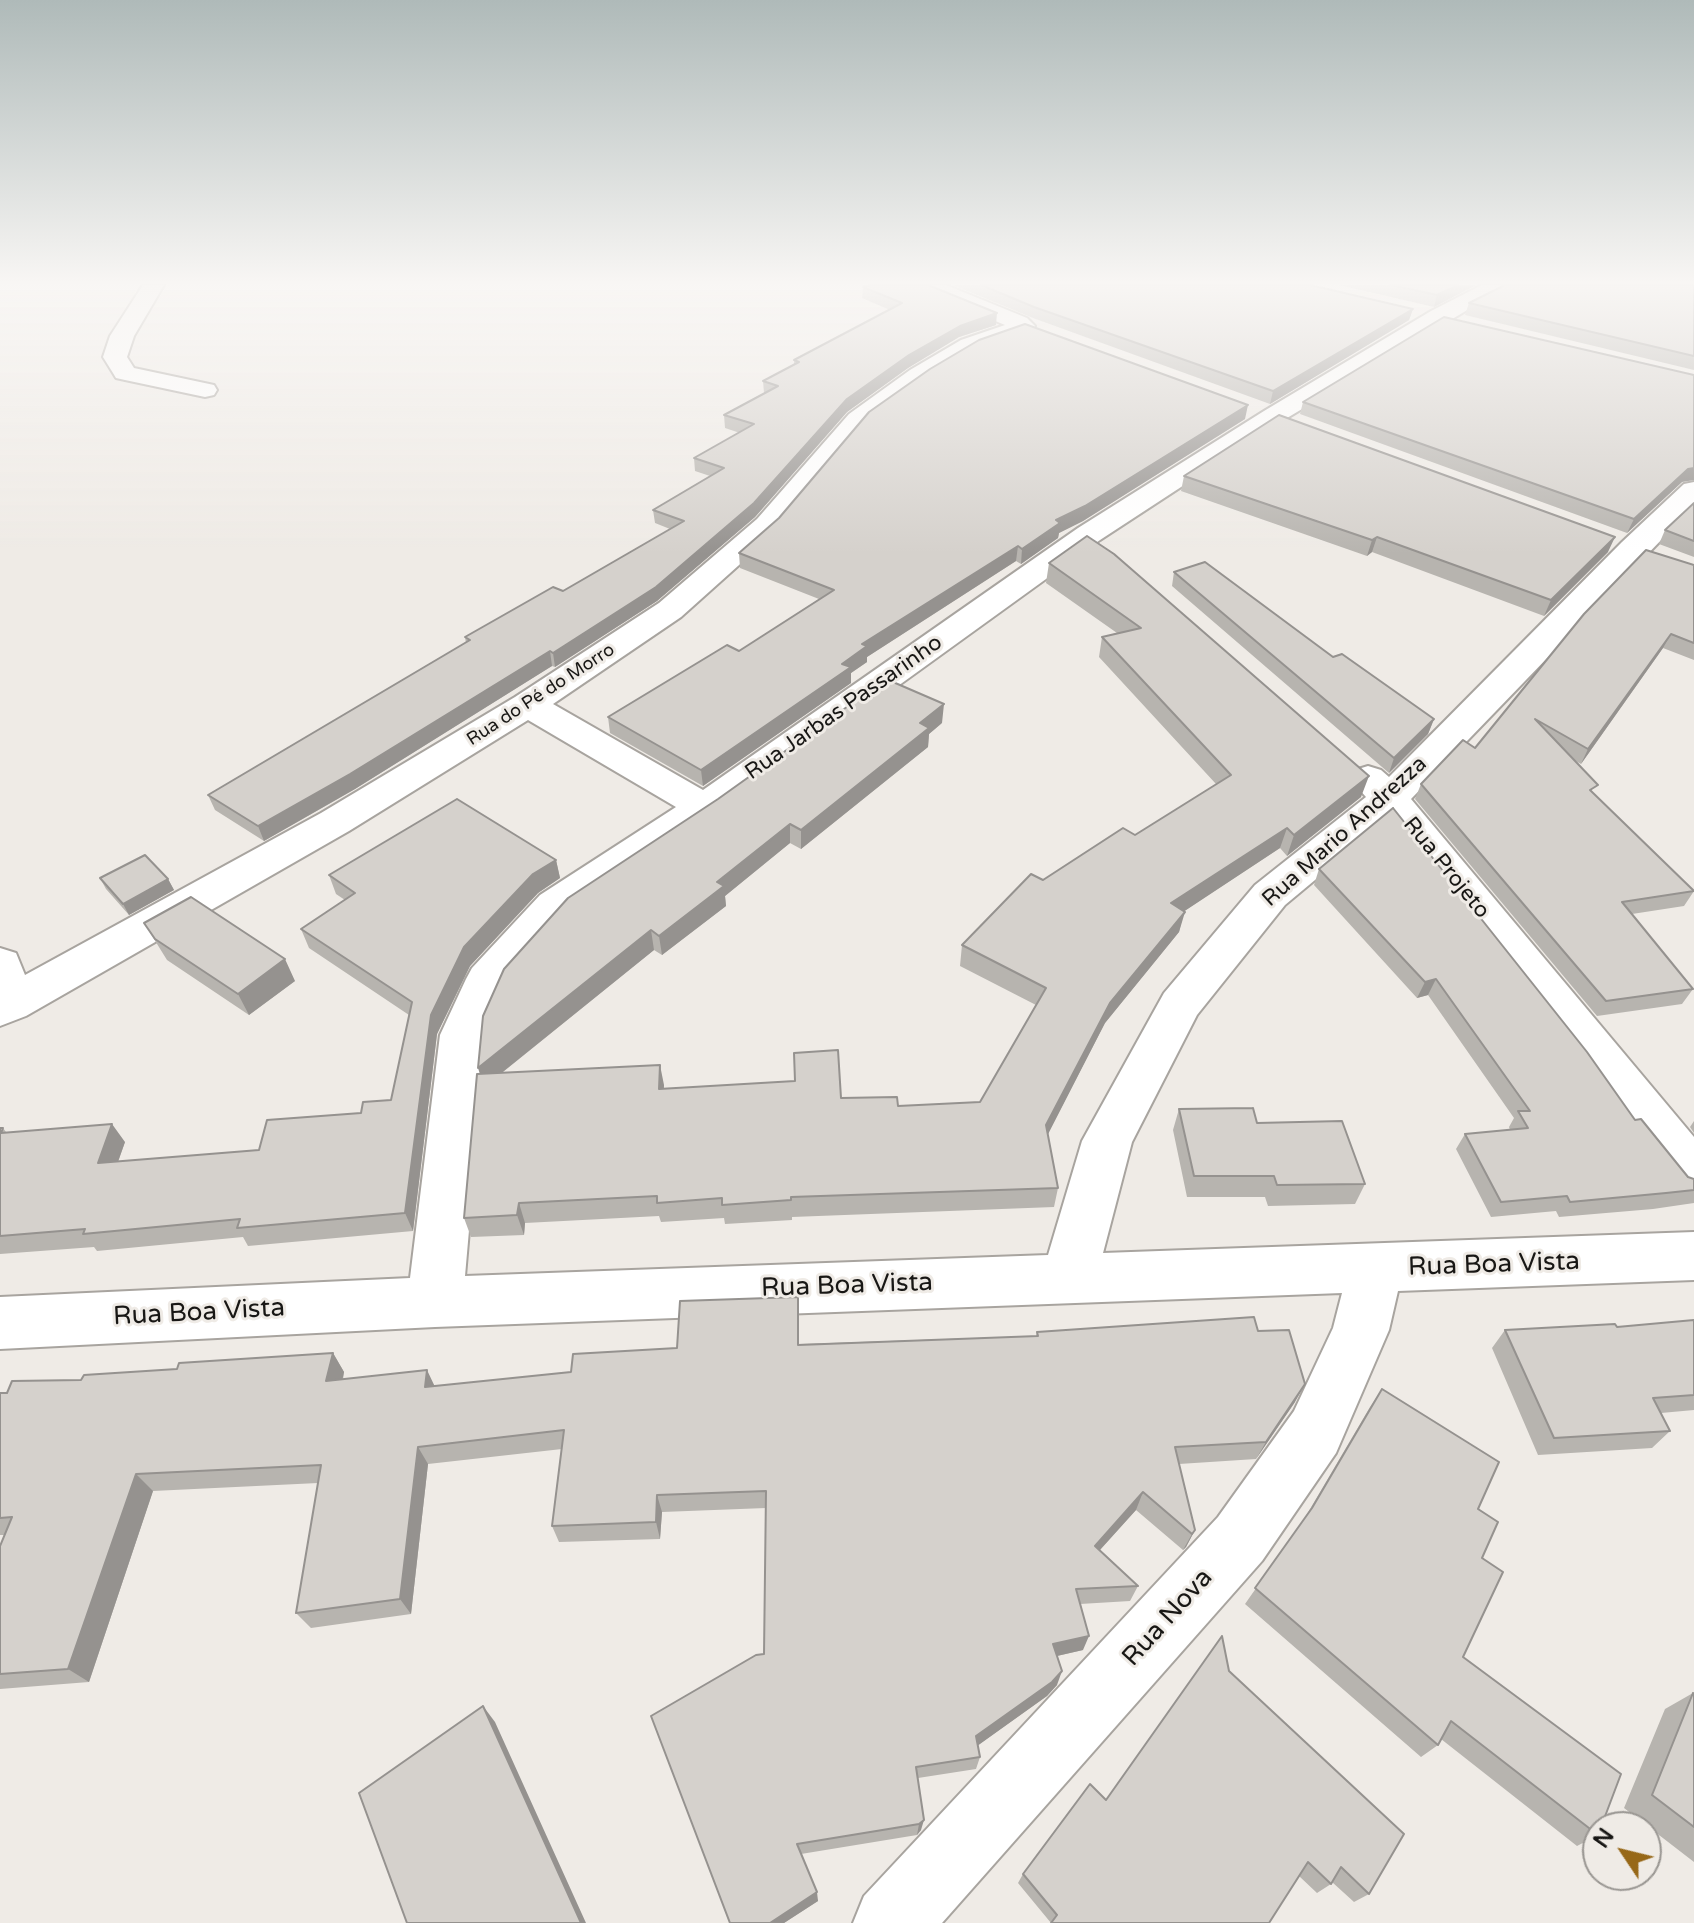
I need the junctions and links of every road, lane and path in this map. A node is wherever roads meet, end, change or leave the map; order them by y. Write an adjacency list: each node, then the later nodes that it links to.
1 (133, 375): 4 (street)
2 (919, 375): 6 (street, Rua do Pé do Morro)
3 (1341, 375): 9 (street, Rua Jarbas Passarinho)
4 (205, 390)
5 (1694, 490): 8 (street, Rua Mario Andrezza)
6 (528, 705): 9 (street); 10 (street, Rua do Pé do Morro)
7 (1344, 757): 8 (street, Rua Projeto)
8 (1390, 798): 11 (street, Rua Projeto); 14 (street, Rua Mario Andrezza)
9 (704, 807): 15 (street, Rua Jarbas Passarinho)
10 (3, 992)
11 (1694, 1174)
12 (1694, 1256): 13 (street, Rua Boa Vista)
13 (1375, 1270): 14 (street, Rua Boa Vista); 17 (street, Rua Nova)
14 (1069, 1277): 15 (street, Rua Boa Vista)
15 (435, 1302): 16 (street, Rua Boa Vista)
16 (0, 1323)
17 (891, 1923)

